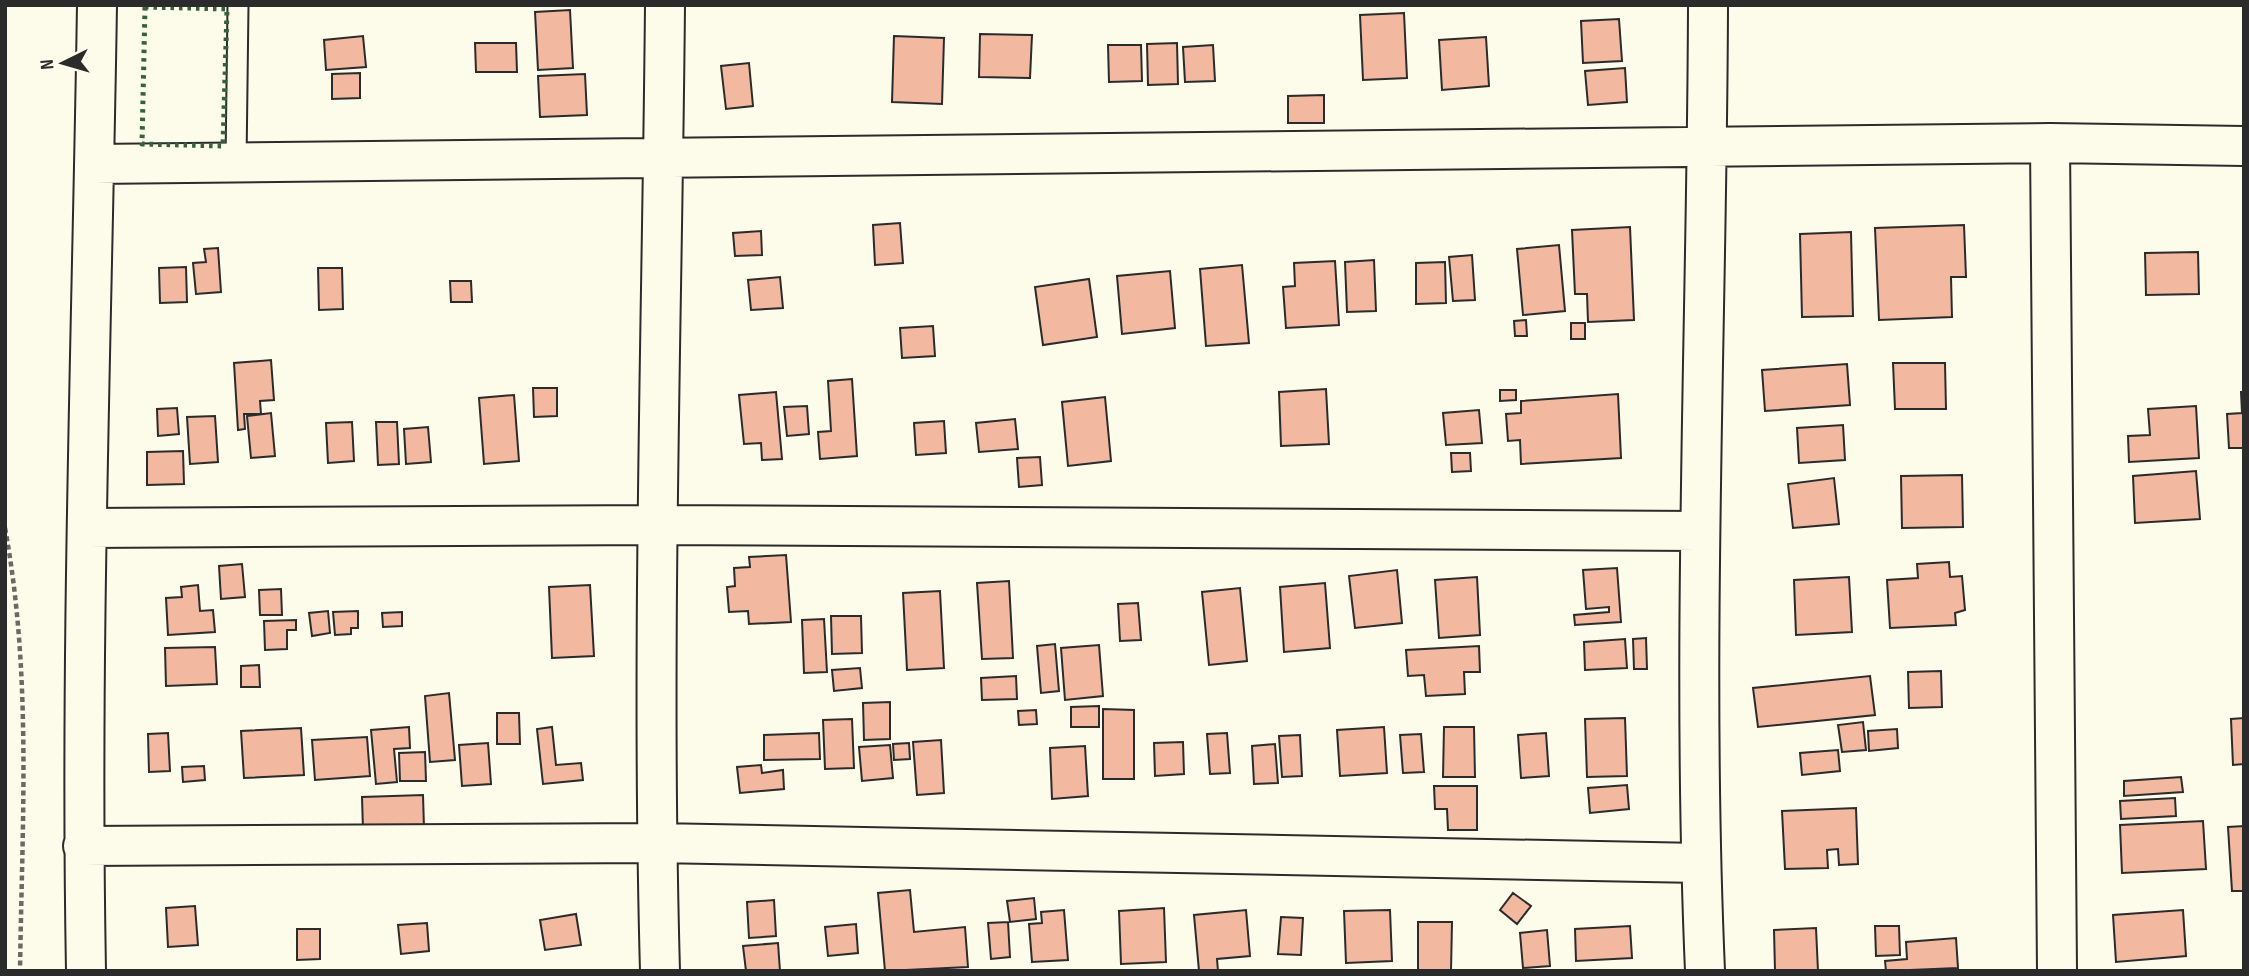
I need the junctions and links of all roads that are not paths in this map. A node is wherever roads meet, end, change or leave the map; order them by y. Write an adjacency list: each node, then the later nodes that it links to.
1 (97, 5): 10 (street)
2 (238, 5): 9 (lane)
3 (665, 5): 8 (street)
4 (1708, 5): 7 (street)
5 (2050, 143): 6 (street); 7 (street); 20 (street)
6 (2244, 146)
7 (1708, 149): 8 (street); 13 (street)
8 (663, 159): 9 (street); 11 (street)
9 (236, 163): 10 (street)
10 (94, 164): 12 (street)
11 (656, 525): 12 (street); 13 (street); 14 (street)
12 (87, 528): 15 (street)
13 (1698, 531): 16 (street)
14 (656, 844): 15 (street); 16 (street); 18 (street)
15 (83, 846): 17 (street)
16 (1700, 863): 19 (street)
17 (86, 971)
18 (660, 971)
19 (1705, 971)
20 (2057, 971)

